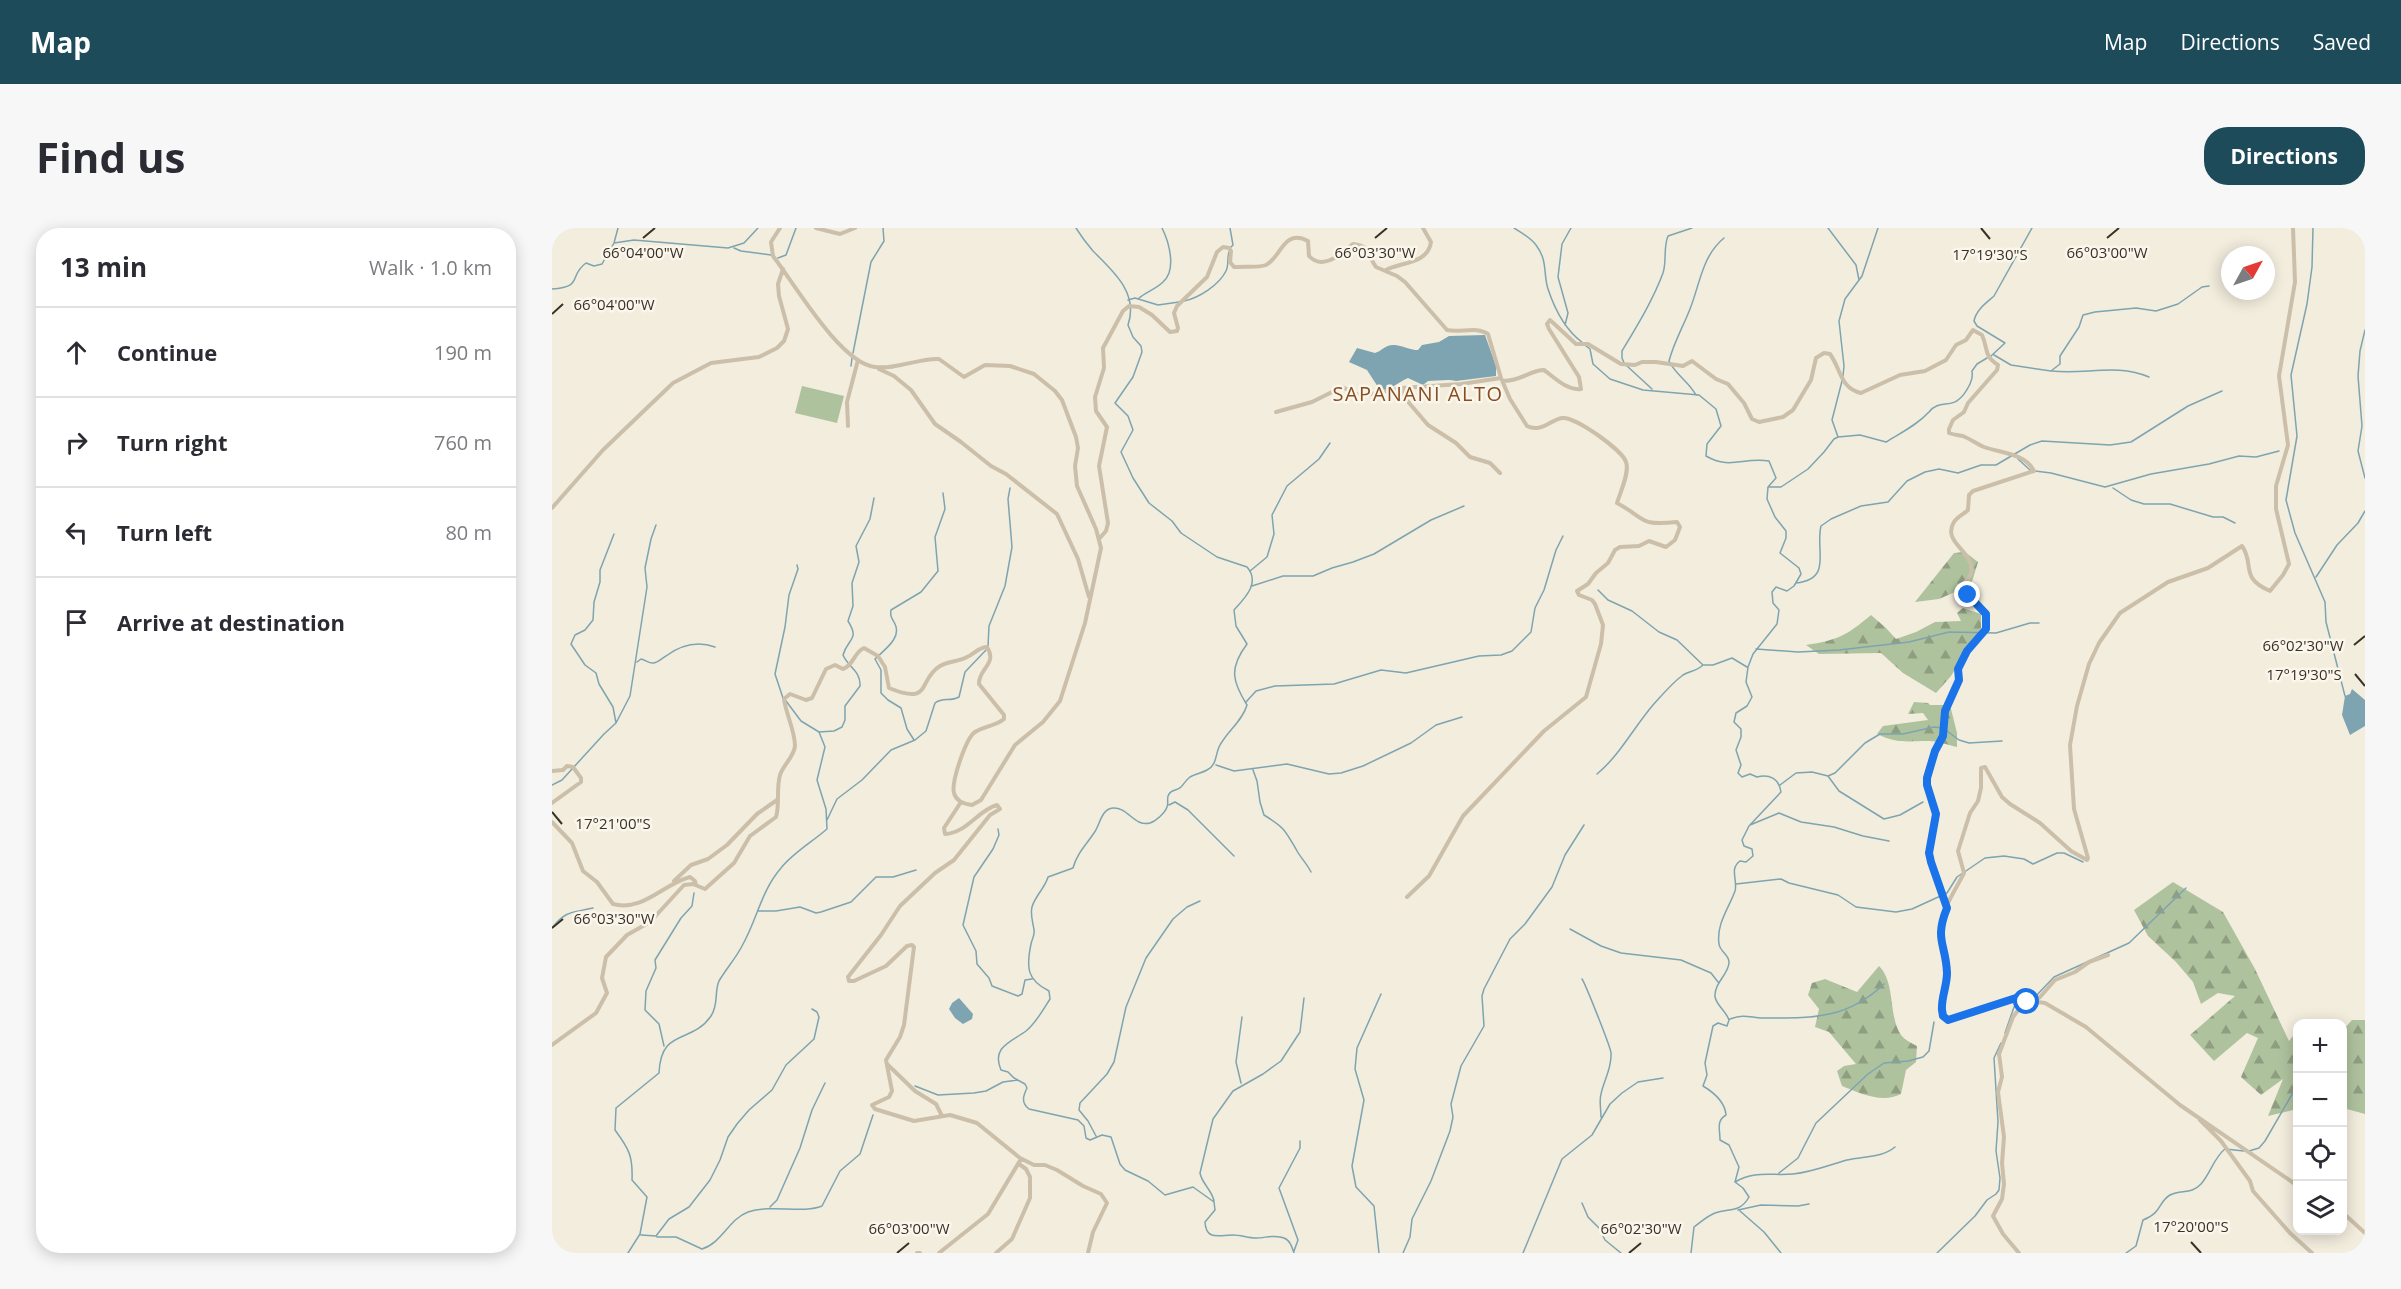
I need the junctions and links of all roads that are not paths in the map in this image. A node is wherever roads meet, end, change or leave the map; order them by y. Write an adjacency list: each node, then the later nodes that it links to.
1 (780, 228): 6 (street)
2 (816, 228): 3 (street)
3 (855, 228)
4 (1423, 228): 7 (street)
5 (2294, 228): 26 (street)
6 (783, 268): 8 (street); 15 (street)
7 (1386, 271): 10 (street); 16 (street)
8 (858, 360): 9 (street); 13 (street)
9 (878, 368): 16 (street); 17 (street)
10 (1502, 379): 11 (street); 25 (street); 26 (street)
11 (1402, 387): 12 (street); 14 (street)
12 (1276, 412)
13 (848, 426)
14 (1500, 473)
15 (552, 508)
16 (1099, 539): 17 (street)
17 (1090, 600): 20 (street)
18 (552, 771): 21 (street)
19 (777, 800): 20 (street); 23 (street); 24 (street)
20 (961, 802): 30 (street)
21 (552, 803)
22 (552, 822): 23 (street)
23 (672, 883): 24 (street)
24 (696, 886): 29 (street)
25 (1407, 897)
26 (1947, 908): 28 (street)
27 (2108, 955): 28 (street)
28 (2029, 1002): 32 (street); 41 (street)
29 (552, 1045)
30 (886, 1064): 31 (street); 31 (street)
31 (942, 1116): 33 (street)
32 (2198, 1116): 35 (street); 42 (street)
33 (1021, 1159): 34 (street); 40 (street)
34 (1019, 1164): 38 (street); 39 (street)
35 (2293, 1182)
36 (2347, 1216): 37 (street)
37 (2365, 1233)
38 (939, 1253)
39 (996, 1253)
40 (1088, 1253)
41 (2019, 1253)
42 (2312, 1253)

